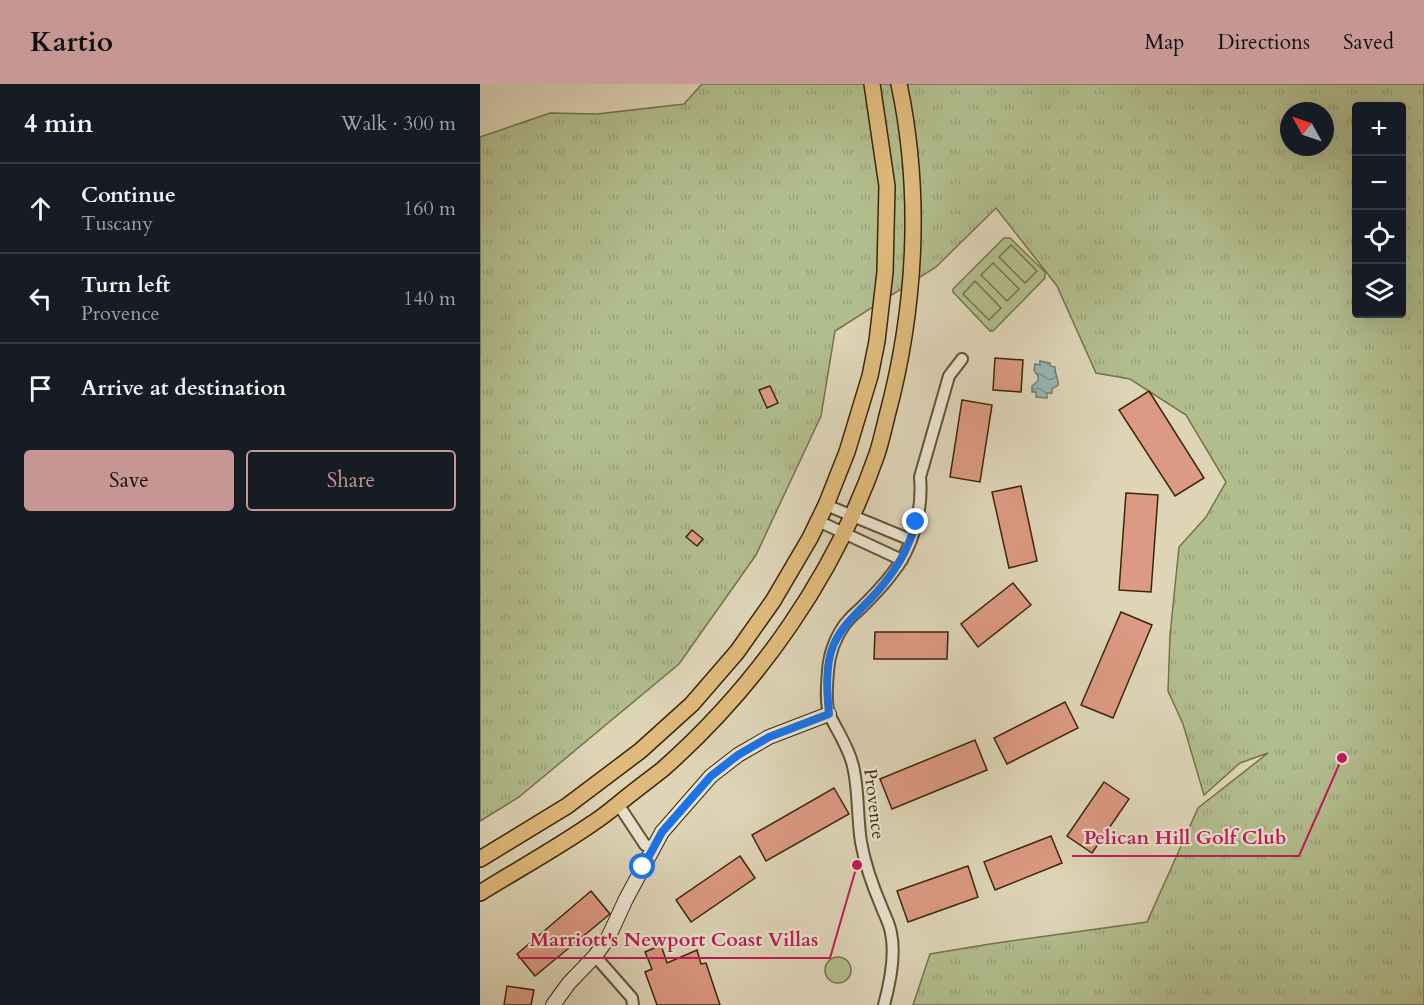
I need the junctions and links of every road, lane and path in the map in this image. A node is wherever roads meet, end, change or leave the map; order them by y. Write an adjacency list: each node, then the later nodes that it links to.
1 (872, 84): 4 (main road)
2 (899, 84): 5 (main road)
3 (962, 359): 8 (street, Provence)
4 (826, 505): 5 (street); 6 (main road)
5 (852, 516): 7 (main road); 8 (street)
6 (818, 521): 7 (street); 13 (main road)
7 (844, 532): 9 (street); 11 (main road)
8 (911, 540): 9 (street, Provence)
9 (902, 560): 10 (street, Provence)
10 (829, 714): 12 (street); 18 (street, Provence)
11 (618, 804): 12 (street); 14 (main road)
12 (654, 847): 15 (street)
13 (480, 859)
14 (480, 893)
15 (596, 956): 16 (street); 17 (street)
16 (553, 1005)
17 (633, 1005)
18 (884, 1005)

